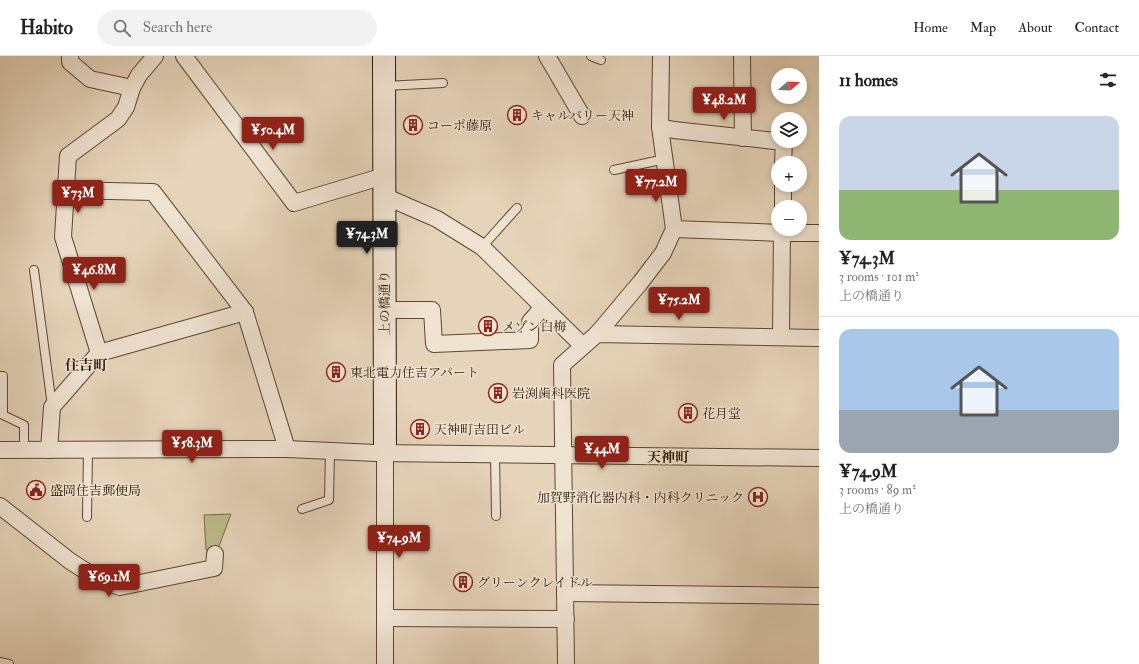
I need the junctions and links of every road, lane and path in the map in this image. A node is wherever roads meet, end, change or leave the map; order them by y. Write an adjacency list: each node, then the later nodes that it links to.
1 (70, 56): 12 (street)
2 (155, 56): 12 (street)
3 (184, 56): 19 (street)
4 (384, 56): 11 (street, 上の橋通り)
5 (547, 56): 13 (street)
6 (591, 56): 9 (lane)
7 (661, 56): 14 (street)
8 (742, 56): 15 (street)
9 (601, 60)
10 (443, 83): 11 (lane)
11 (384, 86): 19 (street, 上の橋通り)
12 (132, 88): 20 (street)
13 (582, 116)
14 (660, 127): 15 (street); 17 (street)
15 (743, 138): 16 (street)
16 (783, 156)
17 (664, 159): 18 (lane); 22 (street)
18 (614, 170)
19 (384, 186): 27 (street); 30 (street, 上の橋通り)
20 (65, 190): 31 (street); 36 (street)
21 (516, 208): 27 (lane)
22 (674, 229): 23 (street); 32 (street)
23 (771, 231)
24 (807, 232): 25 (street)
25 (819, 233)
26 (782, 236): 33 (street)
27 (482, 247): 29 (street)
28 (34, 270): 38 (lane)
29 (543, 307): 30 (street); 35 (street)
30 (384, 310): 45 (street, 上の橋通り)
31 (245, 312): 36 (street); 39 (street)
32 (597, 334): 33 (street); 35 (street)
33 (781, 337): 34 (street)
34 (819, 338)
35 (582, 345): 47 (street)
36 (99, 354): 38 (street)
37 (0, 376): 41 (lane)
38 (52, 407): 42 (street)
39 (287, 449): 43 (street); 44 (street)
40 (0, 450): 41 (street)
41 (24, 450): 42 (street)
42 (49, 450): 43 (street)
43 (88, 450): 52 (lane)
44 (330, 451): 45 (street); 50 (lane)
45 (384, 453): 46 (street); 56 (street)
46 (495, 454): 47 (street); 51 (lane)
47 (563, 455): 48 (street); 54 (street)
48 (819, 458)
49 (0, 506): 53 (street)
50 (302, 509)
51 (496, 516)
52 (87, 517)
53 (215, 554)
54 (565, 593): 55 (street); 57 (street)
55 (819, 596)
56 (386, 618): 57 (street); 60 (street)
57 (566, 619): 61 (street)
58 (0, 662): 59 (lane)
59 (10, 664)
60 (385, 664)
61 (566, 664)

